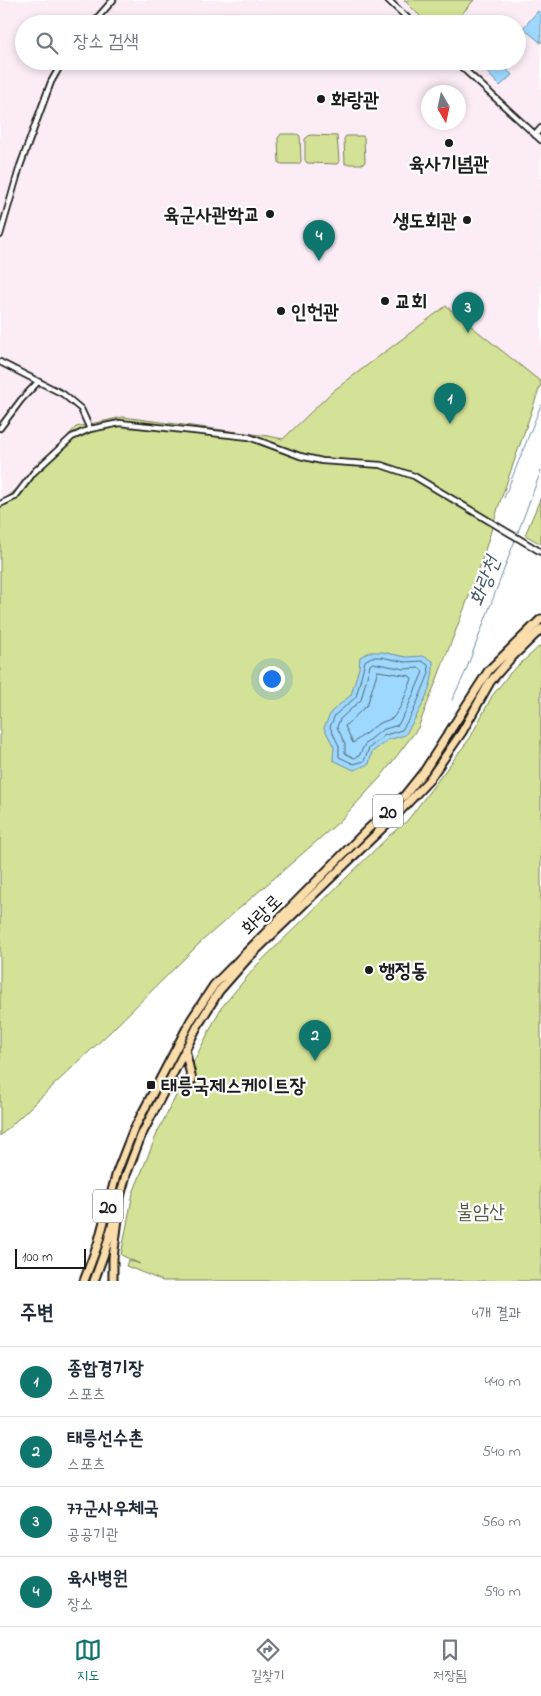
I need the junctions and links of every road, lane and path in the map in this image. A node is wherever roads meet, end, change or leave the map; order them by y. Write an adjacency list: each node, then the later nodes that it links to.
1 (113, 0): 3 (street)
2 (388, 0): 4 (street)
3 (100, 15)
4 (404, 15)
5 (58, 70): 10 (street)
6 (464, 70): 8 (street)
7 (541, 128): 8 (street)
8 (535, 135): 9 (street)
9 (541, 140)
10 (0, 235)
11 (0, 362): 12 (street)
12 (38, 382): 13 (street); 14 (street)
13 (0, 428)
14 (90, 429): 15 (street); 16 (street)
15 (0, 504)
16 (541, 552)
17 (541, 619): 19 (main road, 화랑로 / 20)
18 (541, 629): 20 (main road, 화랑로 / 20)
19 (191, 1020): 20 (main road); 21 (main road, 화랑로 / 20)
20 (185, 1050): 22 (main road, 화랑로 / 20); 22 (main road)
21 (155, 1088): 23 (main road); 25 (main road, 화랑로 / 20)
22 (164, 1090): 23 (main road, 화랑로 / 20)
23 (152, 1114): 24 (main road, 화랑로 / 20)
24 (121, 1194): 28 (main road, 화랑로 / 20); 29 (main road)
25 (90, 1268): 26 (main road, 화랑로 / 20); 27 (main road)
26 (84, 1281)
27 (88, 1281)
28 (94, 1281)
29 (112, 1281)

